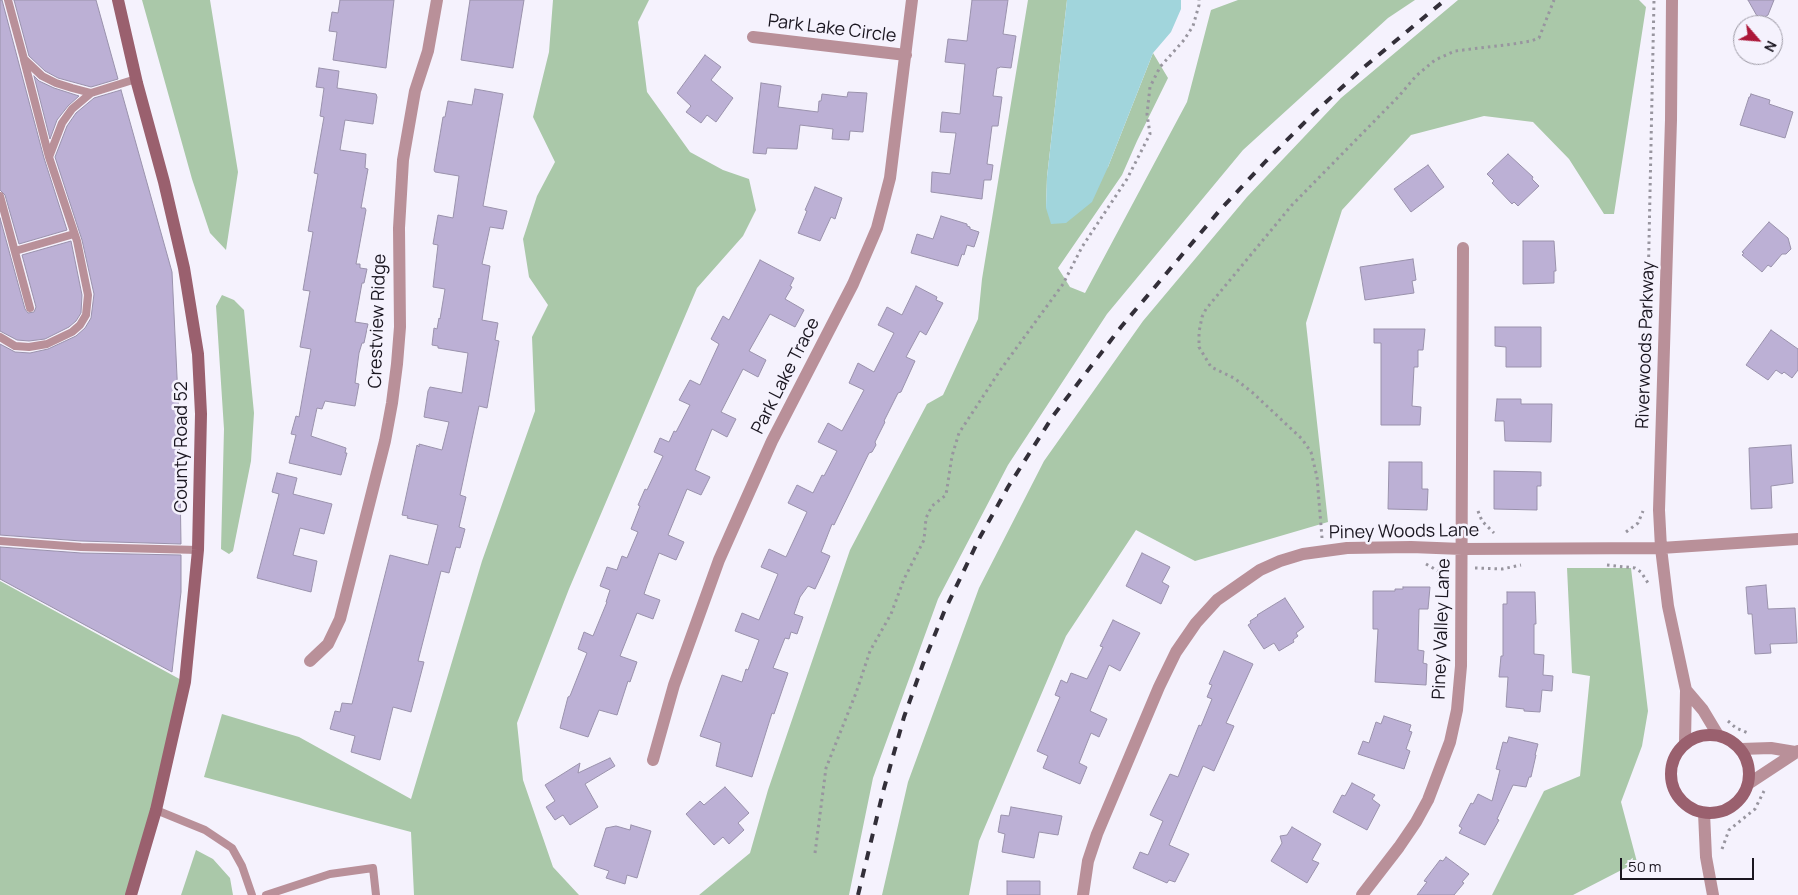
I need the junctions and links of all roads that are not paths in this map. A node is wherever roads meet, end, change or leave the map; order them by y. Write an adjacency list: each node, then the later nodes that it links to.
1 (8, 0): 8 (lane)
2 (118, 0): 9 (main road, County Road 52)
3 (437, 0): 23 (street, Crestview Ridge)
4 (912, 0): 7 (street, Park Lake Trace)
5 (1672, 0): 20 (street, Riverwoods Parkway)
6 (754, 37): 7 (street, Park Lake Circle)
7 (906, 56): 29 (street, Park Lake Trace)
8 (24, 59): 10 (lane); 11 (lane)
9 (136, 79): 10 (lane); 22 (main road, County Road 52)
10 (91, 92): 11 (lane)
11 (49, 158): 13 (lane)
12 (0, 196): 15 (lane)
13 (74, 234): 15 (lane); 17 (lane)
14 (1463, 248): 21 (street, Piney Valley Lane)
15 (15, 251): 16 (lane)
16 (30, 308)
17 (0, 337)
18 (1798, 539): 20 (street, Piney Woods Lane)
19 (0, 541): 22 (lane)
20 (1661, 548): 21 (street, Piney Woods Lane); 24 (street, Riverwoods Parkway)
21 (1462, 549): 37 (street, Piney Woods Lane); 38 (street, Piney Valley Lane)
22 (198, 550): 31 (main road, County Road 52)
23 (310, 661)
24 (1686, 690): 25 (street, Riverwoods Parkway); 26 (street, Riverwoods Parkway)
25 (1718, 735): 26 (main road); 27 (main road)
26 (1686, 742): 32 (main road)
27 (1740, 749): 28 (street); 30 (main road)
28 (1796, 751): 30 (street)
29 (653, 760)
30 (1748, 784): 32 (main road)
31 (156, 810): 33 (main road, County Road 52); 34 (lane)
32 (1704, 813): 39 (street)
33 (131, 895)
34 (252, 895)
35 (266, 895): 36 (lane)
36 (376, 895)
37 (1083, 895)
38 (1362, 895)
39 (1713, 895)

